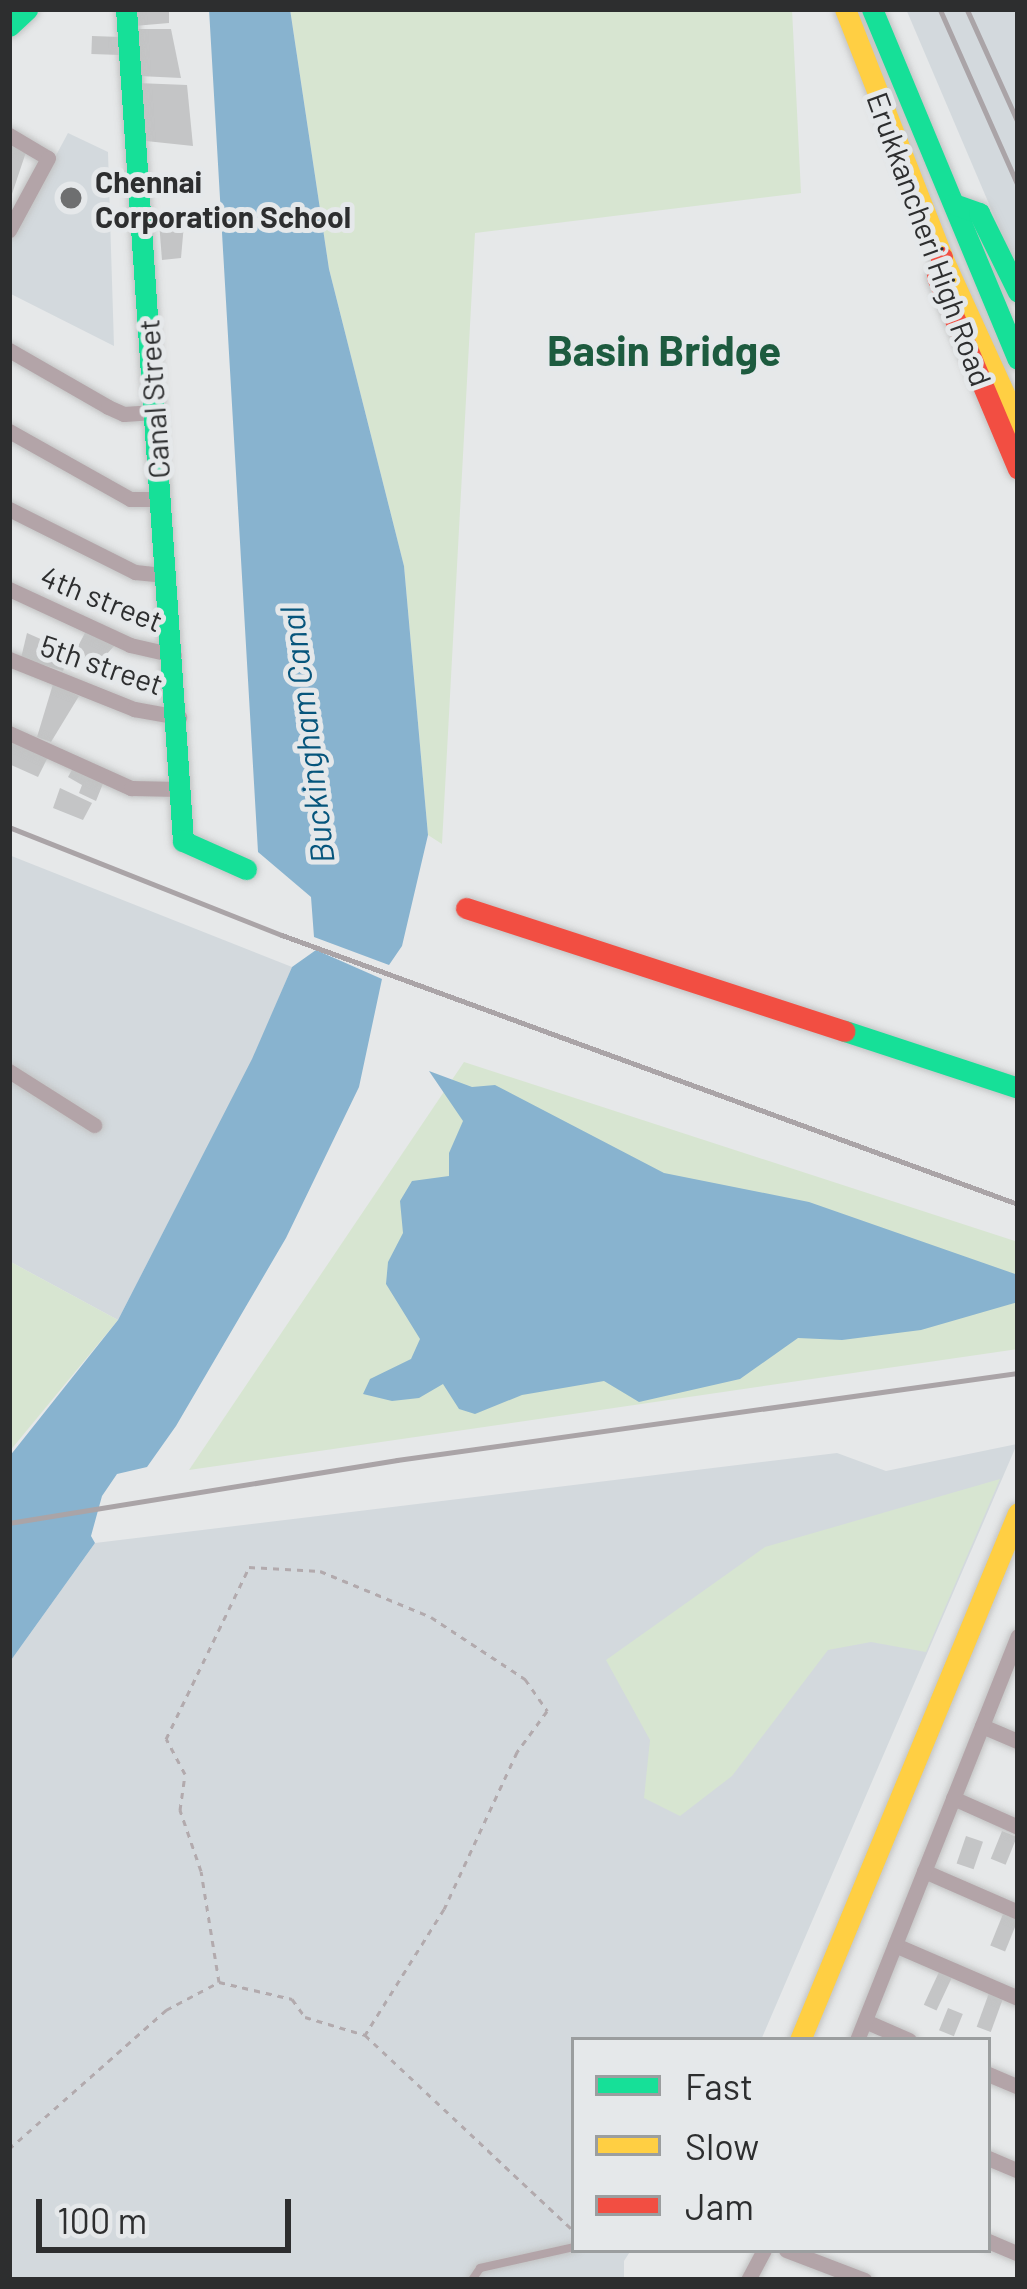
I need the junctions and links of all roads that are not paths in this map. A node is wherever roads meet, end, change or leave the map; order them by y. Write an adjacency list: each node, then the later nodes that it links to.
1 (26, 9): 5 (street)
2 (126, 9): 14 (street, Canal Street)
3 (845, 9): 10 (street, Erukkancheri High Road)
4 (872, 9): 7 (street, Erukkancheri High Road)
5 (9, 26)
6 (9, 135): 8 (street)
7 (954, 204): 11 (street, Erukkancheri High Road); 13 (street)
8 (14, 211): 9 (street)
9 (9, 230)
10 (942, 257): 15 (street); 17 (street, Erukkancheri High Road)
11 (1018, 292)
12 (9, 350): 14 (street)
13 (1018, 359)
14 (154, 412): 18 (street, Canal Street)
15 (1018, 424)
16 (9, 430): 18 (street)
17 (1018, 469)
18 (160, 499): 20 (street, Canal Street)
19 (9, 509): 20 (street)
20 (165, 575): 22 (street, Canal Street)
21 (9, 589): 22 (street, 4th street)
22 (175, 655): 24 (street, Canal Street)
23 (9, 659): 24 (street, 5th street)
24 (178, 717): 26 (street, Canal Street)
25 (9, 734): 26 (street)
26 (179, 789): 27 (street, Canal Street)
27 (246, 869)
28 (466, 908): 30 (street)
29 (9, 1071): 31 (street)
30 (1018, 1088)
31 (94, 1125)
32 (1018, 1513): 43 (street)
33 (1018, 1636): 34 (street)
34 (982, 1726): 35 (street); 36 (street)
35 (1018, 1741)
36 (953, 1798): 37 (street); 38 (street)
37 (1018, 1827)
38 (924, 1871): 39 (street); 40 (street)
39 (1018, 1912)
40 (895, 1945): 41 (street); 42 (street)
41 (1018, 1998)
42 (865, 2021): 44 (street); 45 (street)
43 (801, 2037)
44 (858, 2037)
45 (902, 2037)
46 (571, 2248): 49 (lane)
47 (762, 2253): 50 (street)
48 (794, 2253): 51 (street)
49 (472, 2280)
50 (748, 2280)
51 (863, 2280)

